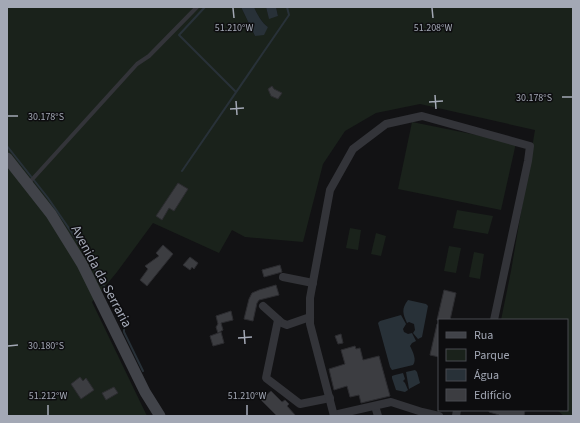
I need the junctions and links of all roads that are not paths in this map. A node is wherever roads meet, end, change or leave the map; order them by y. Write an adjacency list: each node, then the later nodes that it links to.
1 (197, 7): 3 (lane)
2 (7, 158): 3 (main road, Avenida da Serraria)
3 (27, 184): 13 (main road, Avenida da Serraria)
4 (283, 277): 5 (street)
5 (313, 283): 7 (street); 8 (street)
6 (263, 306): 9 (street)
7 (310, 317): 9 (street); 10 (street)
8 (494, 319)
9 (278, 320): 10 (street)
10 (330, 398): 14 (street)
11 (375, 406): 12 (street); 14 (street); 15 (street)
12 (411, 412): 16 (street)
13 (160, 416)
14 (334, 416)
15 (378, 416)
16 (439, 416)

